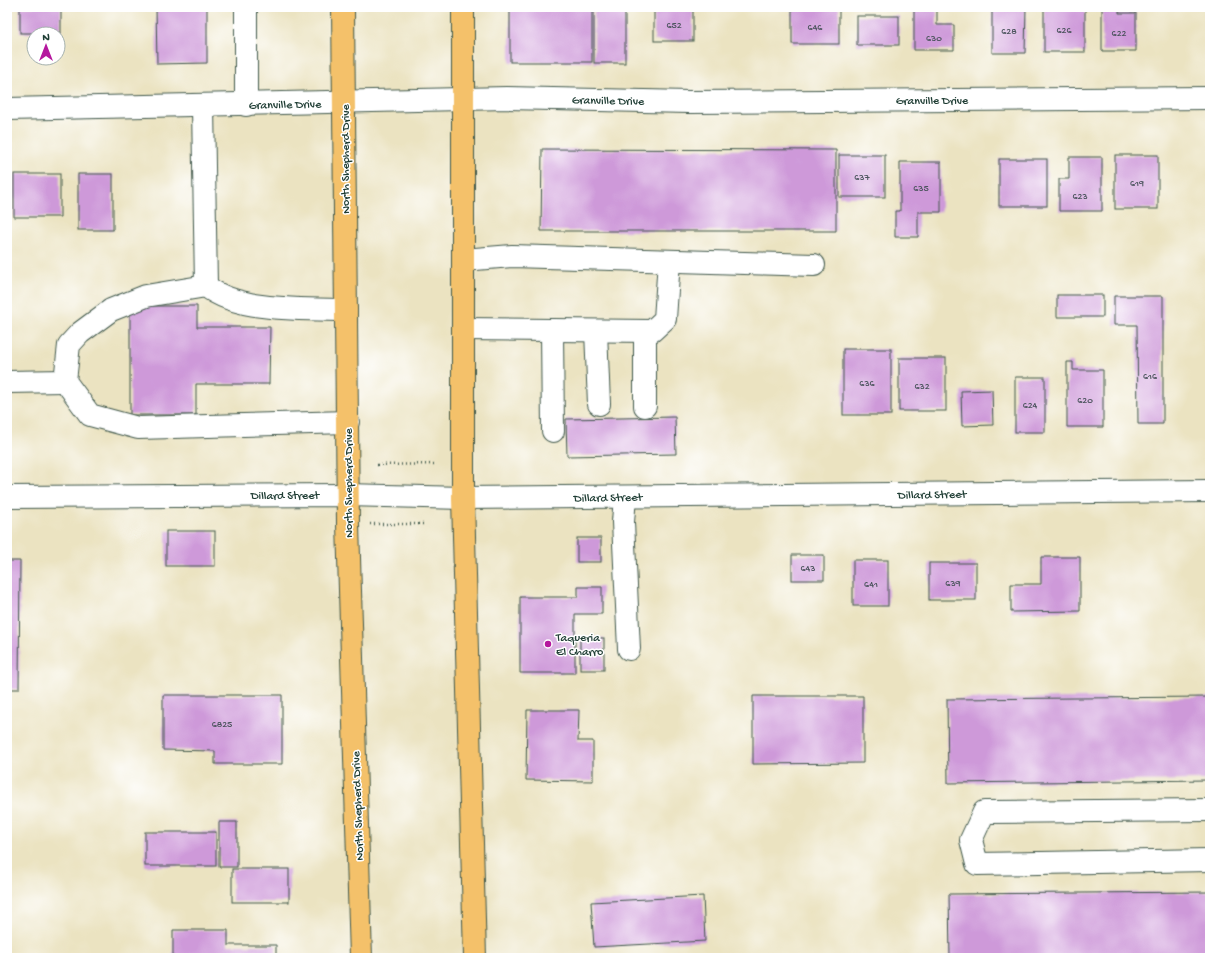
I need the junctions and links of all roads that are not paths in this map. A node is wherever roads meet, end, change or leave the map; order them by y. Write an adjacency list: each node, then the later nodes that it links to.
1 (246, 7): 7 (street)
2 (343, 7): 6 (main road, North Shepherd Drive)
3 (463, 7): 5 (main road)
4 (1210, 98): 5 (street, Granville Drive)
5 (463, 100): 6 (street, Granville Drive); 10 (main road)
6 (345, 103): 7 (street, Granville Drive); 14 (main road, North Shepherd Drive)
7 (246, 105): 8 (street, Granville Drive)
8 (202, 106): 9 (street, Granville Drive); 13 (street)
9 (7, 109)
10 (463, 260): 11 (street); 15 (main road)
11 (669, 261): 12 (street); 18 (street)
12 (814, 265)
13 (206, 286): 14 (street); 19 (street)
14 (346, 310): 23 (main road, North Shepherd Drive)
15 (463, 329): 16 (street); 29 (main road)
16 (552, 330): 17 (street); 24 (street)
17 (596, 330): 18 (street); 21 (street)
18 (644, 331): 22 (street)
19 (65, 381): 20 (street); 23 (street)
20 (7, 382)
21 (599, 404)
22 (645, 406)
23 (348, 422): 26 (main road, North Shepherd Drive)
24 (553, 431)
25 (1210, 491): 28 (street, Dillard Street)
26 (347, 495): 27 (street, Dillard Street); 29 (street, Dillard Street); 33 (main road, North Shepherd Drive)
27 (7, 496)
28 (625, 497): 29 (street, Dillard Street); 30 (street)
29 (463, 498): 34 (main road)
30 (629, 649)
31 (1210, 810): 32 (street)
32 (1210, 860)
33 (361, 958)
34 (475, 958)

